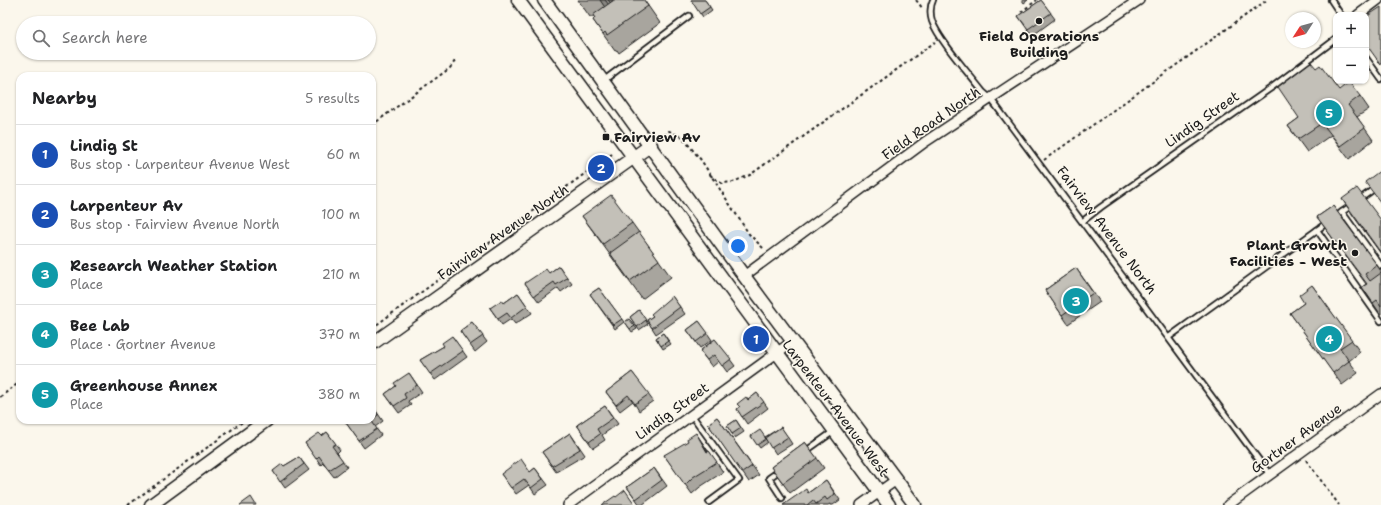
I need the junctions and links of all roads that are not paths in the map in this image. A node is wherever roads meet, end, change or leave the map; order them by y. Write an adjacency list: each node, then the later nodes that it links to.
1 (518, 0): 16 (main road, Larpenteur Avenue West)
2 (544, 0): 13 (main road, Larpenteur Avenue West)
3 (933, 0): 14 (lane, Fairview Avenue North)
4 (1139, 0): 14 (street, Field Road North)
5 (1331, 0): 7 (lane)
6 (1378, 0): 8 (street)
7 (1339, 12)
8 (1362, 12)
9 (688, 16): 13 (lane)
10 (1333, 41): 19 (lane, Lindig Street)
11 (1369, 62): 12 (lane)
12 (1381, 78)
13 (603, 80): 15 (main road, Larpenteur Avenue West)
14 (991, 98): 19 (lane, Fairview Avenue North); 22 (street, Field Road North)
15 (651, 145): 16 (main road, Fairview Avenue North); 22 (main road, Larpenteur Avenue West)
16 (634, 158): 25 (main road, Fairview Avenue North); 27 (main road, Larpenteur Avenue West)
17 (1381, 184): 18 (lane)
18 (1342, 212): 20 (lane); 21 (lane)
19 (1083, 221): 24 (lane, Fairview Avenue North)
20 (1317, 230): 23 (lane); 24 (lane)
21 (1381, 266)
22 (744, 276): 26 (main road, Larpenteur Avenue West)
23 (1381, 321)
24 (1169, 338): 34 (lane, Fairview Avenue North)
25 (376, 341)
26 (793, 341): 27 (street, Lindig Street); 35 (main road, Larpenteur Avenue West)
27 (776, 353): 29 (street, Lindig Street); 31 (main road, Larpenteur Avenue West)
28 (1381, 394): 34 (street, Gortner Avenue)
29 (692, 414): 38 (lane); 40 (street, Lindig Street)
30 (261, 424): 39 (main road)
31 (834, 431): 32 (lane); 36 (main road, Larpenteur Avenue West)
32 (799, 457)
33 (787, 465): 37 (lane)
34 (1270, 475): 44 (street, Gortner Avenue)
35 (896, 480): 36 (street); 43 (main road, Larpenteur Avenue West)
36 (879, 492): 41 (street); 42 (main road, Larpenteur Avenue West)
37 (782, 498)
38 (709, 502)
39 (150, 505)
40 (568, 505)
41 (861, 505)
42 (889, 505)
43 (914, 505)
44 (1228, 505)

